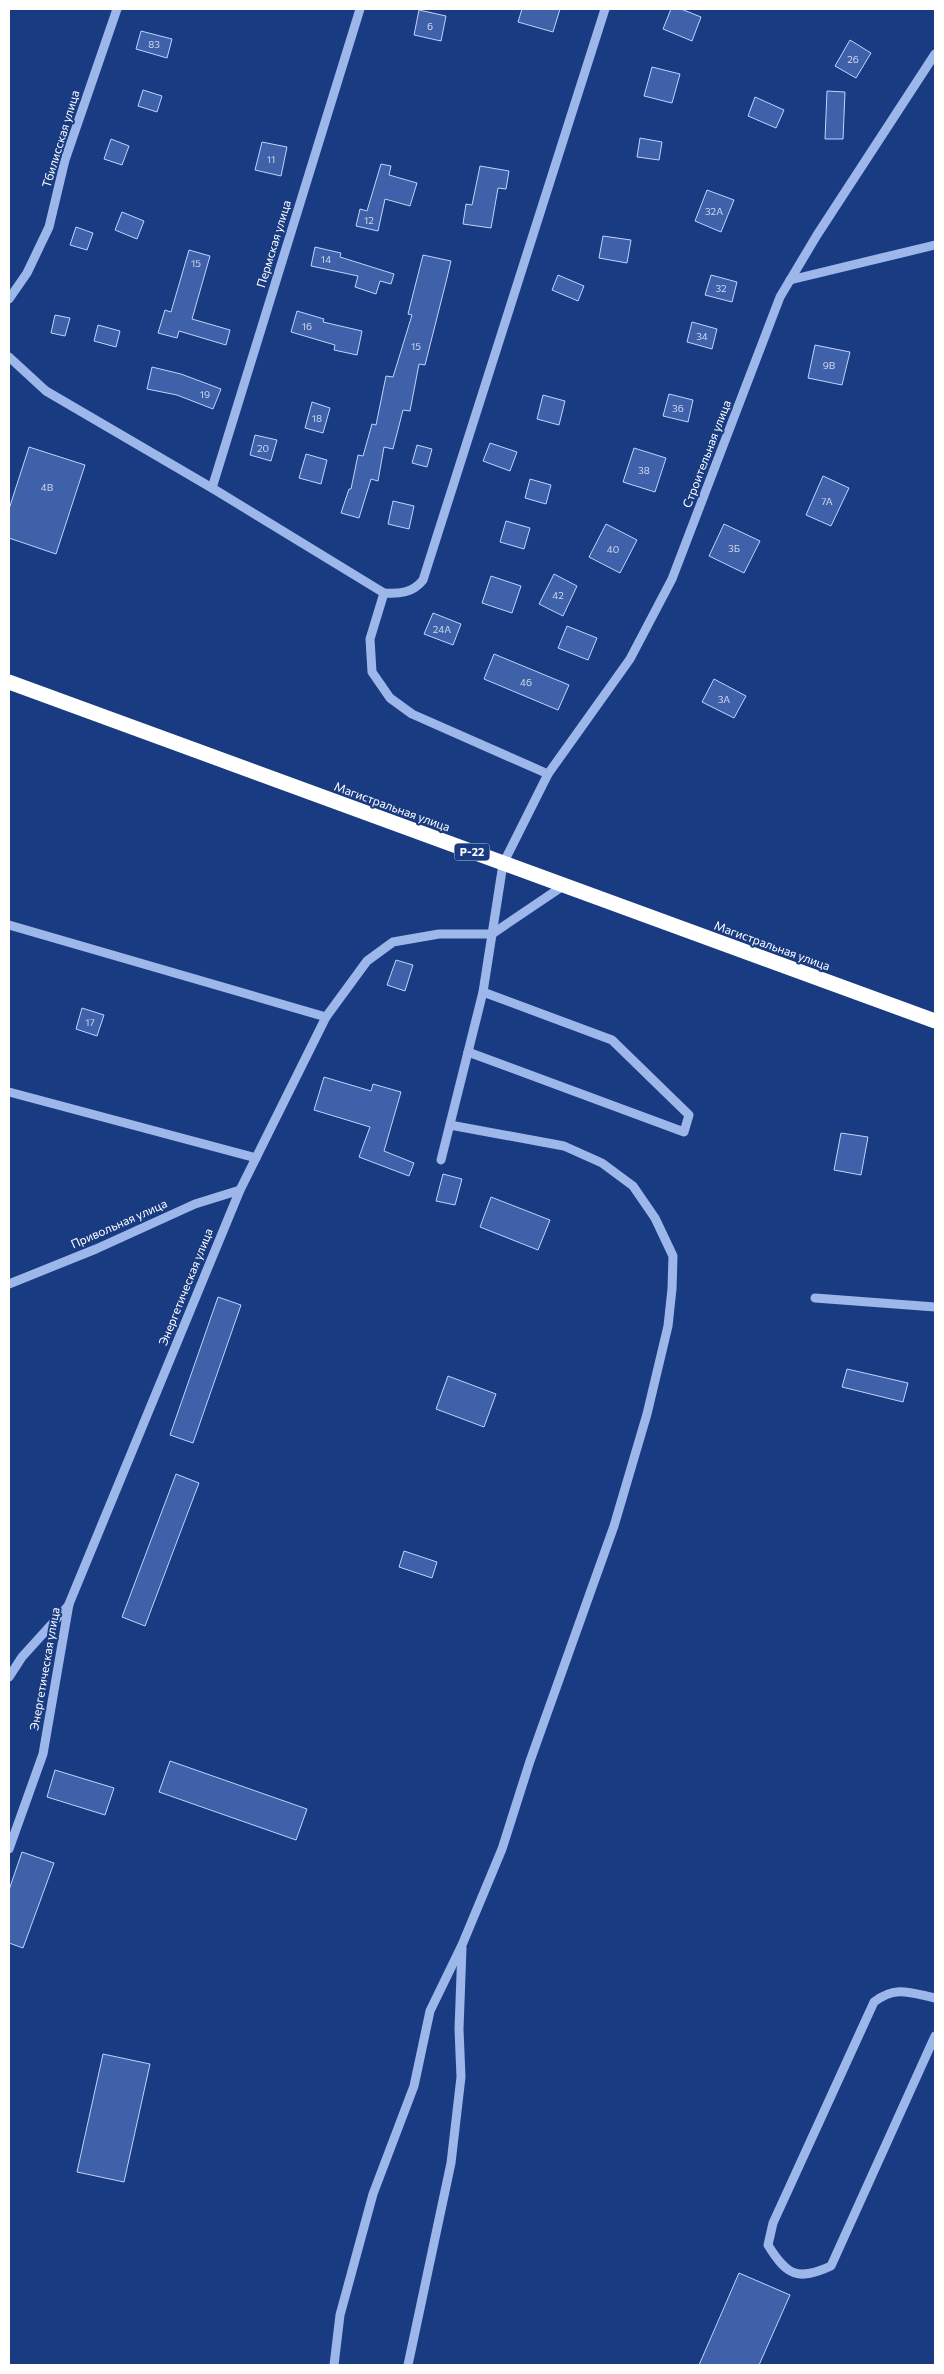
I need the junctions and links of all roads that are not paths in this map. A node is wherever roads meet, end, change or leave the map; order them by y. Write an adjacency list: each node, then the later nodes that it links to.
1 (117, 9): 7 (street, Тбилисская улица)
2 (360, 9): 9 (street, Пермская улица)
3 (605, 9): 10 (street)
4 (935, 54): 6 (street, Строительная улица)
5 (935, 245): 6 (street)
6 (790, 280): 12 (street, Строительная улица)
7 (9, 299)
8 (9, 357): 9 (street)
9 (212, 488): 10 (street)
10 (384, 593): 12 (street)
11 (9, 682): 13 (highway, Магистральная улица / Р-22)
12 (548, 774): 13 (street, Строительная улица)
13 (503, 864): 14 (highway, Магистральная улица / Р-22); 16 (street, Строительная улица)
14 (563, 886): 16 (street); 19 (highway, Магистральная улица / Р-22)
15 (9, 925): 18 (street)
16 (492, 934): 17 (street, Строительная улица); 18 (street, Энергетическая улица)
17 (483, 992): 20 (street, Строительная улица); 20 (street)
18 (326, 1017): 23 (street, Энергетическая улица)
19 (935, 1020)
20 (468, 1052): 22 (street, Строительная улица)
21 (9, 1092): 23 (street)
22 (450, 1125): 24 (street, Строительная улица); 32 (street)
23 (256, 1158): 25 (street, Энергетическая улица)
24 (441, 1160)
25 (240, 1190): 26 (street, Привольная улица); 29 (street, Энергетическая улица)
26 (9, 1284)
27 (815, 1298): 28 (street)
28 (935, 1307)
29 (69, 1604): 30 (street); 31 (street, Энергетическая улица)
30 (9, 1677)
31 (9, 1849)
32 (462, 1945): 35 (street); 36 (street)
33 (935, 1998): 34 (street)
34 (935, 2036)
35 (334, 2365)
36 (408, 2365)

